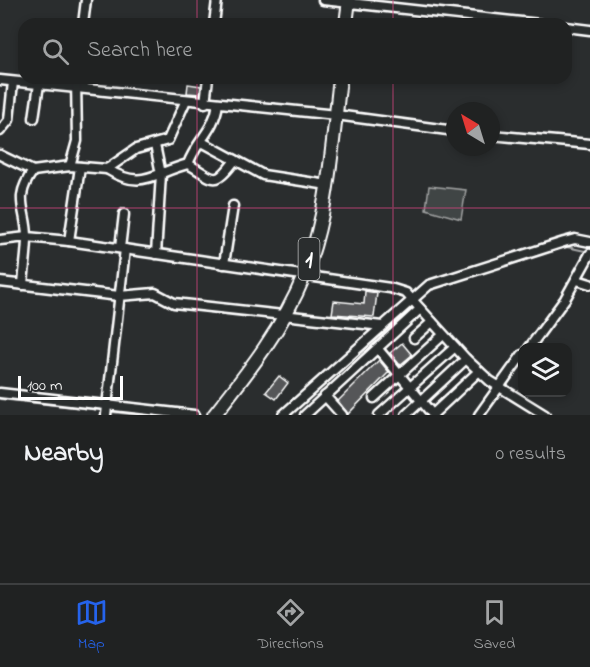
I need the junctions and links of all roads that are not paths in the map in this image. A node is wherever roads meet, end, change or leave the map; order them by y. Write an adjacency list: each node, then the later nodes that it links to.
1 (86, 0): 5 (street)
2 (217, 0): 6 (street)
3 (323, 0): 4 (street)
4 (349, 1): 7 (main road); 8 (street)
5 (84, 18)
6 (215, 18)
7 (347, 18)
8 (490, 18)
9 (572, 28): 10 (street)
10 (590, 30)
11 (0, 80): 12 (street)
12 (14, 82): 13 (street); 25 (street)
13 (18, 82)
14 (39, 84): 23 (street)
15 (76, 84): 33 (street)
16 (82, 84): 19 (street)
17 (207, 84): 20 (street)
18 (339, 84): 22 (main road, 1)
19 (186, 100): 20 (street); 29 (street)
20 (205, 102): 21 (street)
21 (218, 104): 22 (street); 27 (street)
22 (336, 115): 24 (street); 38 (main road, 1)
23 (34, 118)
24 (446, 130)
25 (0, 131)
26 (500, 136): 28 (street)
27 (202, 141): 31 (street); 32 (street)
28 (590, 144)
29 (155, 145): 35 (street); 37 (street)
30 (0, 155): 36 (street)
31 (235, 160): 32 (street); 38 (street)
32 (188, 164): 37 (street)
33 (70, 166): 34 (street); 36 (street)
34 (80, 167): 35 (street); 43 (street)
35 (107, 169): 37 (street)
36 (33, 171): 41 (street)
37 (161, 174): 46 (street)
38 (328, 185): 49 (main road, 1)
39 (233, 206): 48 (street)
40 (124, 214): 45 (street)
41 (27, 237): 42 (street); 43 (street); 53 (street)
42 (0, 240)
43 (69, 242): 45 (street)
44 (590, 242): 55 (street)
45 (122, 249): 46 (street); 54 (street)
46 (156, 254): 48 (street)
47 (590, 254): 50 (street)
48 (224, 264): 49 (street)
49 (304, 277): 55 (street); 57 (main road, 1)
50 (577, 280): 52 (street); 62 (street)
51 (0, 282): 53 (street)
52 (590, 284)
53 (23, 285): 54 (street)
54 (119, 296): 57 (street); 76 (street)
55 (412, 298): 56 (street); 59 (street)
56 (420, 309): 58 (street); 64 (street)
57 (285, 315): 59 (street); 78 (main road, 1)
58 (432, 322): 60 (street); 61 (street)
59 (382, 326): 79 (street)
60 (443, 335): 63 (street); 68 (street)
61 (414, 338)
62 (533, 343)
63 (455, 347): 65 (street); 70 (street)
64 (378, 349): 68 (street); 72 (street)
65 (466, 359): 67 (street); 74 (street)
66 (518, 361): 69 (street)
67 (479, 370): 69 (street); 85 (street)
68 (399, 375): 70 (street); 73 (street)
69 (500, 387): 86 (street); 87 (street)
70 (410, 388): 74 (street); 83 (street)
71 (0, 393): 76 (street)
72 (325, 396): 75 (street); 80 (street)
73 (374, 398)
74 (421, 401): 84 (street); 85 (street)
75 (335, 407): 81 (street); 82 (street)
76 (107, 410): 77 (street)
77 (194, 415)
78 (214, 415)
79 (283, 415)
80 (304, 415)
81 (327, 415)
82 (342, 415)
83 (379, 415)
84 (406, 415)
85 (432, 415)
86 (479, 415)
87 (545, 415)

